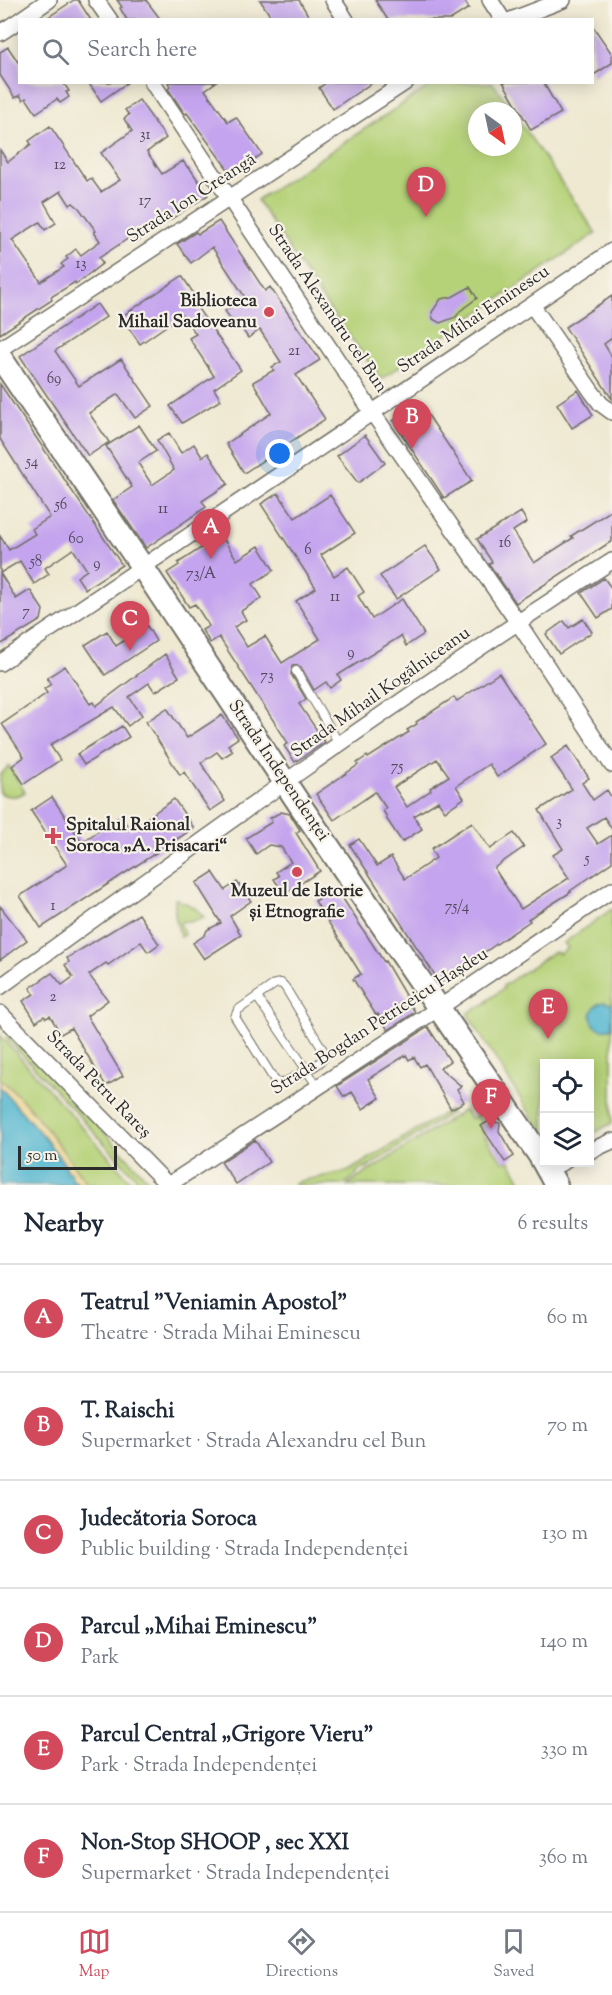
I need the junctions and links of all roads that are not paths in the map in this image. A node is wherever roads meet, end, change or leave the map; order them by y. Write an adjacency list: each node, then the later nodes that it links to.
1 (49, 0): 6 (street)
2 (96, 0): 7 (street)
3 (333, 0): 8 (street)
4 (490, 0): 9 (street)
5 (563, 0): 10 (street)
6 (23, 18)
7 (109, 18)
8 (345, 18)
9 (501, 18)
10 (516, 18)
11 (18, 21): 12 (street)
12 (0, 33)
13 (153, 84): 15 (street, Strada Alexandru cel Bun)
14 (396, 85): 15 (street, Strada Ion Creangă)
15 (229, 198): 18 (street, Strada Ion Creangă); 20 (street, Strada Alexandru cel Bun)
16 (612, 251): 17 (street, Strada Mihai Eminescu)
17 (532, 305): 20 (street, Strada Mihai Eminescu); 21 (street)
18 (0, 349)
19 (0, 357): 23 (main road, Strada Independenței)
20 (372, 412): 23 (street, Strada Mihai Eminescu); 24 (street, Strada Alexandru cel Bun)
21 (612, 412)
22 (612, 561): 24 (street, Strada Mihail Kogălniceanu)
23 (143, 568): 25 (street, Strada Mihai Eminescu); 29 (main road, Strada Independenței)
24 (517, 621): 27 (street, Strada Mihail Kogălniceanu); 28 (street, Strada Alexandru cel Bun)
25 (0, 663)
26 (296, 671): 27 (lane)
27 (340, 745): 29 (street, Strada Mihail Kogălniceanu)
28 (612, 765)
29 (286, 783): 31 (street, Strada Mihail Kogălniceanu); 33 (main road, Strada Independenței)
30 (612, 891): 33 (street, Strada Bogdan Petriceicu Hașdeu)
31 (0, 987)
32 (257, 997): 35 (lane); 35 (lane); 35 (lane)
33 (439, 1008): 36 (street, Strada Bogdan Petriceicu Hașdeu); 39 (main road, Strada Independenței)
34 (0, 1013): 40 (street, Strada Petru Rareș)
35 (307, 1070): 36 (lane)
36 (318, 1087): 40 (street, Strada Bogdan Petriceicu Hașdeu)
37 (612, 1141): 38 (street)
38 (594, 1149)
39 (556, 1172)
40 (168, 1185)

